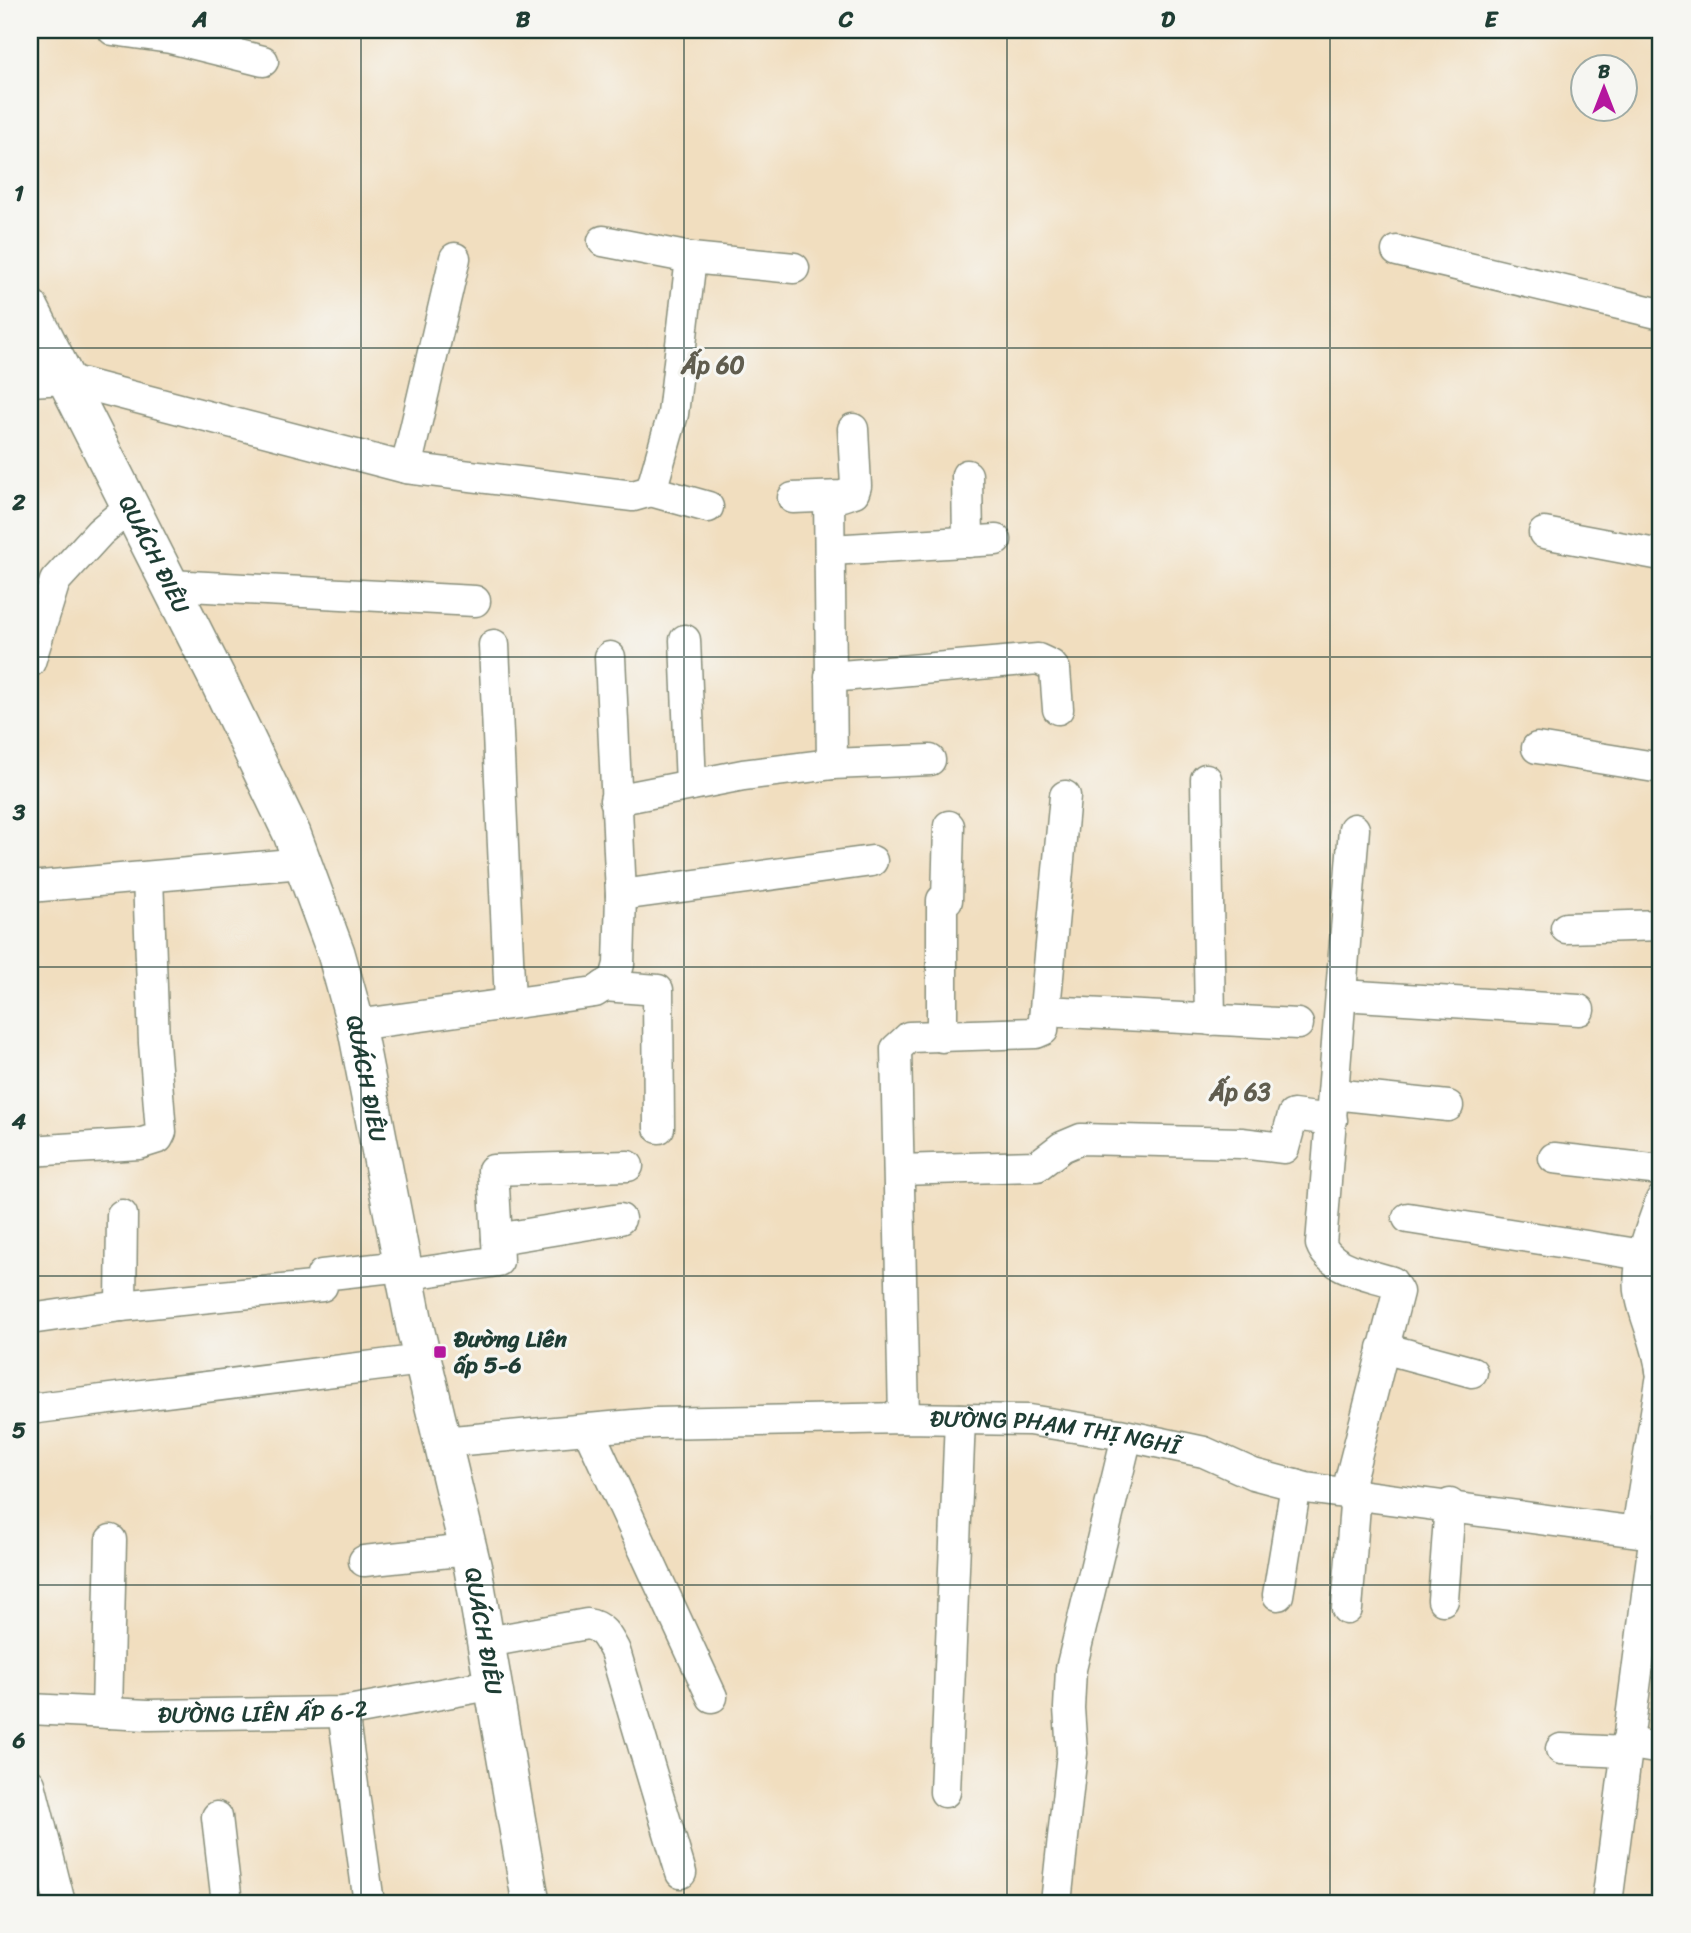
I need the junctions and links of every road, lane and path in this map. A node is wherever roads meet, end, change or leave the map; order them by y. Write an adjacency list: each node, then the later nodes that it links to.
1 (113, 30): 2 (street)
2 (263, 61)
3 (603, 241): 6 (street)
4 (1397, 251): 9 (street)
5 (455, 258): 12 (street)
6 (691, 258): 7 (street); 14 (street)
7 (794, 268)
8 (30, 309): 10 (main road, QUÁCH ĐIÊU)
9 (1661, 314)
10 (47, 380): 12 (street); 18 (main road, QUÁCH ĐIÊU)
11 (853, 429): 15 (street)
12 (407, 468): 14 (street)
13 (967, 475): 20 (street)
14 (651, 491): 17 (street)
15 (829, 497): 16 (street); 20 (street)
16 (793, 498)
17 (708, 507)
18 (130, 508): 22 (main road, QUÁCH ĐIÊU); 27 (street)
19 (1544, 533): 21 (street)
20 (831, 550): 28 (street)
21 (1661, 555)
22 (170, 585): 23 (street); 41 (main road, QUÁCH ĐIÊU)
23 (475, 601)
24 (685, 640): 35 (street)
25 (494, 645): 49 (street)
26 (610, 657): 37 (street)
27 (30, 662)
28 (830, 677): 29 (street); 32 (street)
29 (1058, 709)
30 (1537, 748): 33 (street)
31 (930, 760): 32 (street)
32 (832, 764): 35 (street)
33 (1661, 768)
34 (1206, 779): 52 (street)
35 (691, 785): 37 (street)
36 (1065, 796): 51 (street)
37 (614, 800): 44 (street)
38 (949, 826): 55 (street)
39 (1354, 829): 48 (street)
40 (872, 861): 44 (street)
41 (302, 863): 42 (street); 54 (main road, QUÁCH ĐIÊU)
42 (148, 877): 43 (street); 59 (street)
43 (30, 887)
44 (621, 895): 47 (street)
45 (1661, 925): 46 (street)
46 (1566, 928)
47 (604, 986): 49 (street); 58 (street)
48 (1342, 995): 50 (street); 57 (street)
49 (510, 1002): 54 (street)
50 (1579, 1010)
51 (1045, 1011): 52 (street); 55 (street)
52 (1210, 1020): 53 (street)
53 (1298, 1024)
54 (356, 1025): 70 (main road, QUÁCH ĐIÊU)
55 (943, 1037): 62 (street)
56 (1448, 1106): 57 (street)
57 (1333, 1107): 62 (street); 74 (street)
58 (659, 1128)
59 (30, 1152)
60 (1554, 1158): 63 (street)
61 (628, 1166): 68 (street)
62 (899, 1170): 80 (street)
63 (1661, 1170)
64 (1661, 1200): 69 (street)
65 (122, 1215): 71 (street)
66 (1408, 1218): 69 (street)
67 (620, 1219): 68 (street)
68 (497, 1239): 70 (street)
69 (1643, 1255): 73 (street)
70 (403, 1271): 71 (street); 75 (main road, QUÁCH ĐIÊU)
71 (121, 1306): 72 (street)
72 (30, 1320)
73 (1659, 1340): 76 (street)
74 (1383, 1349): 77 (street); 86 (street)
75 (422, 1360): 79 (street); 84 (main road, QUÁCH ĐIÊU)
76 (1661, 1371)
77 (1472, 1373)
78 (1661, 1381): 88 (street)
79 (30, 1409)
80 (904, 1418): 81 (street, ĐƯỜNG PHẠM THỊ NGHĨ); 82 (street, ĐƯỜNG PHẠM THỊ NGHĨ)
81 (960, 1419): 83 (street, ĐƯỜNG PHẠM THỊ NGHĨ); 105 (street)
82 (587, 1429): 84 (street, ĐƯỜNG PHẠM THỊ NGHĨ); 97 (street)
83 (1127, 1436): 85 (street, ĐƯỜNG PHẠM THỊ NGHĨ); 112 (street)
84 (441, 1441): 90 (main road, QUÁCH ĐIÊU)
85 (1296, 1485): 86 (street, ĐƯỜNG PHẠM THỊ NGHĨ); 92 (street)
86 (1352, 1492): 87 (street, ĐƯỜNG PHẠM THỊ NGHĨ); 94 (street)
87 (1450, 1504): 88 (street, ĐƯỜNG PHẠM THỊ NGHĨ); 93 (street)
88 (1651, 1533): 101 (street)
89 (111, 1540): 100 (street)
90 (468, 1550): 91 (street); 95 (main road, QUÁCH ĐIÊU)
91 (364, 1561)
92 (1278, 1595)
93 (1443, 1600)
94 (1347, 1609)
95 (487, 1642): 96 (main road, QUÁCH ĐIÊU); 107 (street)
96 (495, 1684): 99 (street, ĐƯỜNG LIÊN ẤP 6-2); 111 (main road, QUÁCH ĐIÊU)
97 (712, 1697)
98 (30, 1709): 100 (street, ĐƯỜNG LIÊN ẤP 6-2)
99 (343, 1712): 100 (street, ĐƯỜNG LIÊN ẤP 6-2); 108 (street)
100 (107, 1713)
101 (1626, 1748): 102 (street); 103 (street); 113 (street)
102 (1661, 1748)
103 (1561, 1749)
104 (30, 1784): 109 (street)
105 (945, 1792)
106 (217, 1817): 110 (street)
107 (681, 1873)
108 (368, 1900)
109 (60, 1903)
110 (227, 1903)
111 (531, 1903)
112 (1056, 1903)
113 (1607, 1903)

